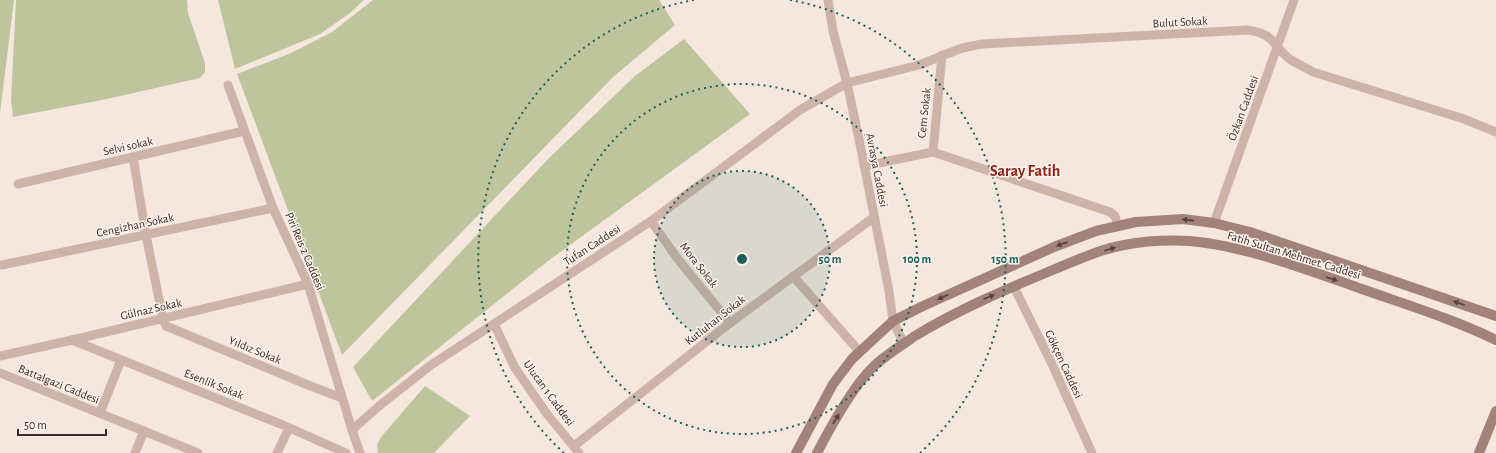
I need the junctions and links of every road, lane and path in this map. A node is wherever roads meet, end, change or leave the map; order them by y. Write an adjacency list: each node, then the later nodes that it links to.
1 (828, 0): 6 (street, Avrasya Caddesi)
2 (1294, 0): 3 (street, Özkan Caddesi)
3 (1277, 46): 4 (street, Bulut Sokak); 8 (street, Bulut Sokak); 16 (street, Özkan Caddesi)
4 (942, 55): 6 (street, Bulut Sokak); 9 (street, Cem Sokak)
5 (228, 84): 7 (street, Piri Reis 2 Caddesi)
6 (847, 84): 11 (street, Avrasya Caddesi); 15 (street, Tufan Caddesi)
7 (244, 131): 10 (street, Selvi sokak); 13 (street, Piri Reis 2 Caddesi)
8 (1496, 132)
9 (933, 152): 11 (street, Cem Sokak); 17 (street)
10 (133, 158): 12 (street, Selvi sokak); 18 (street)
11 (864, 166): 14 (street, Avrasya Caddesi)
12 (18, 184)
13 (273, 208): 18 (street, Cengizhan Sokak); 21 (street, Piri Reis 2 Caddesi)
14 (873, 218): 20 (street, Kutluhan Sokak); 25 (street, Avrasya Caddesi)
15 (650, 221): 26 (street, Mora Sokak); 27 (street, Tufan Caddesi)
16 (1214, 223): 17 (street, Fatih Sultan Mehmet. Caddesi, one-way to 17); 23 (street, Fatih Sultan Mehmet. Caddesi, one-way to 16)
17 (1118, 226): 25 (street, Fatih Sultan Mehmet. Caddesi, one-way to 25)
18 (146, 235): 19 (street, Cengizhan Sokak); 24 (street)
19 (2, 265)
20 (793, 276): 26 (street, Kutluhan Sokak); 31 (street)
21 (308, 284): 24 (street, Gülnaz Sokak); 35 (street, Piri Reis 2 Caddesi)
22 (1014, 287): 29 (street, Fatih Sultan Mehmet. Caddesi, one-way to 29); 30 (street, Fatih Sultan Mehmet. Caddesi, one-way to 22); 49 (street, Gökçen Caddesi)
23 (1496, 316)
24 (164, 319): 28 (street, Gülnaz Sokak); 35 (street, Yıldız Sokak)
25 (893, 321): 30 (street, Avrasya Caddesi); 31 (street, Fatih Sultan Mehmet. Caddesi)
26 (730, 323): 41 (street, Kutluhan Sokak)
27 (494, 324): 39 (street, Tufan Caddesi); 41 (street, Ulucan 1 Caddesi)
28 (72, 340): 32 (street, Gülnaz Sokak); 33 (street, Esenlik Sokak)
29 (1496, 340)
30 (904, 344): 48 (street, Fatih Sultan Mehmet. Caddesi, one-way to 30)
31 (859, 352): 47 (street, Fatih Sultan Mehmet. Caddesi)
32 (0, 356)
33 (121, 360): 37 (street); 38 (street, Esenlik Sokak)
34 (0, 373): 37 (street, Battalgazi Caddesi)
35 (342, 398): 39 (street, Piri Reis 2 Caddesi)
36 (1496, 411): 50 (street)
37 (100, 413): 40 (street, Battalgazi Caddesi)
38 (289, 428): 44 (street); 45 (street, Esenlik Sokak)
39 (352, 430): 46 (street, Piri Reis 2 Caddesi)
40 (144, 431): 42 (street); 43 (street, Battalgazi Caddesi)
41 (577, 450)
42 (135, 453)
43 (198, 453)
44 (277, 453)
45 (346, 453)
46 (360, 453)
47 (796, 453)
48 (817, 453)
49 (1092, 453)
50 (1479, 453)

